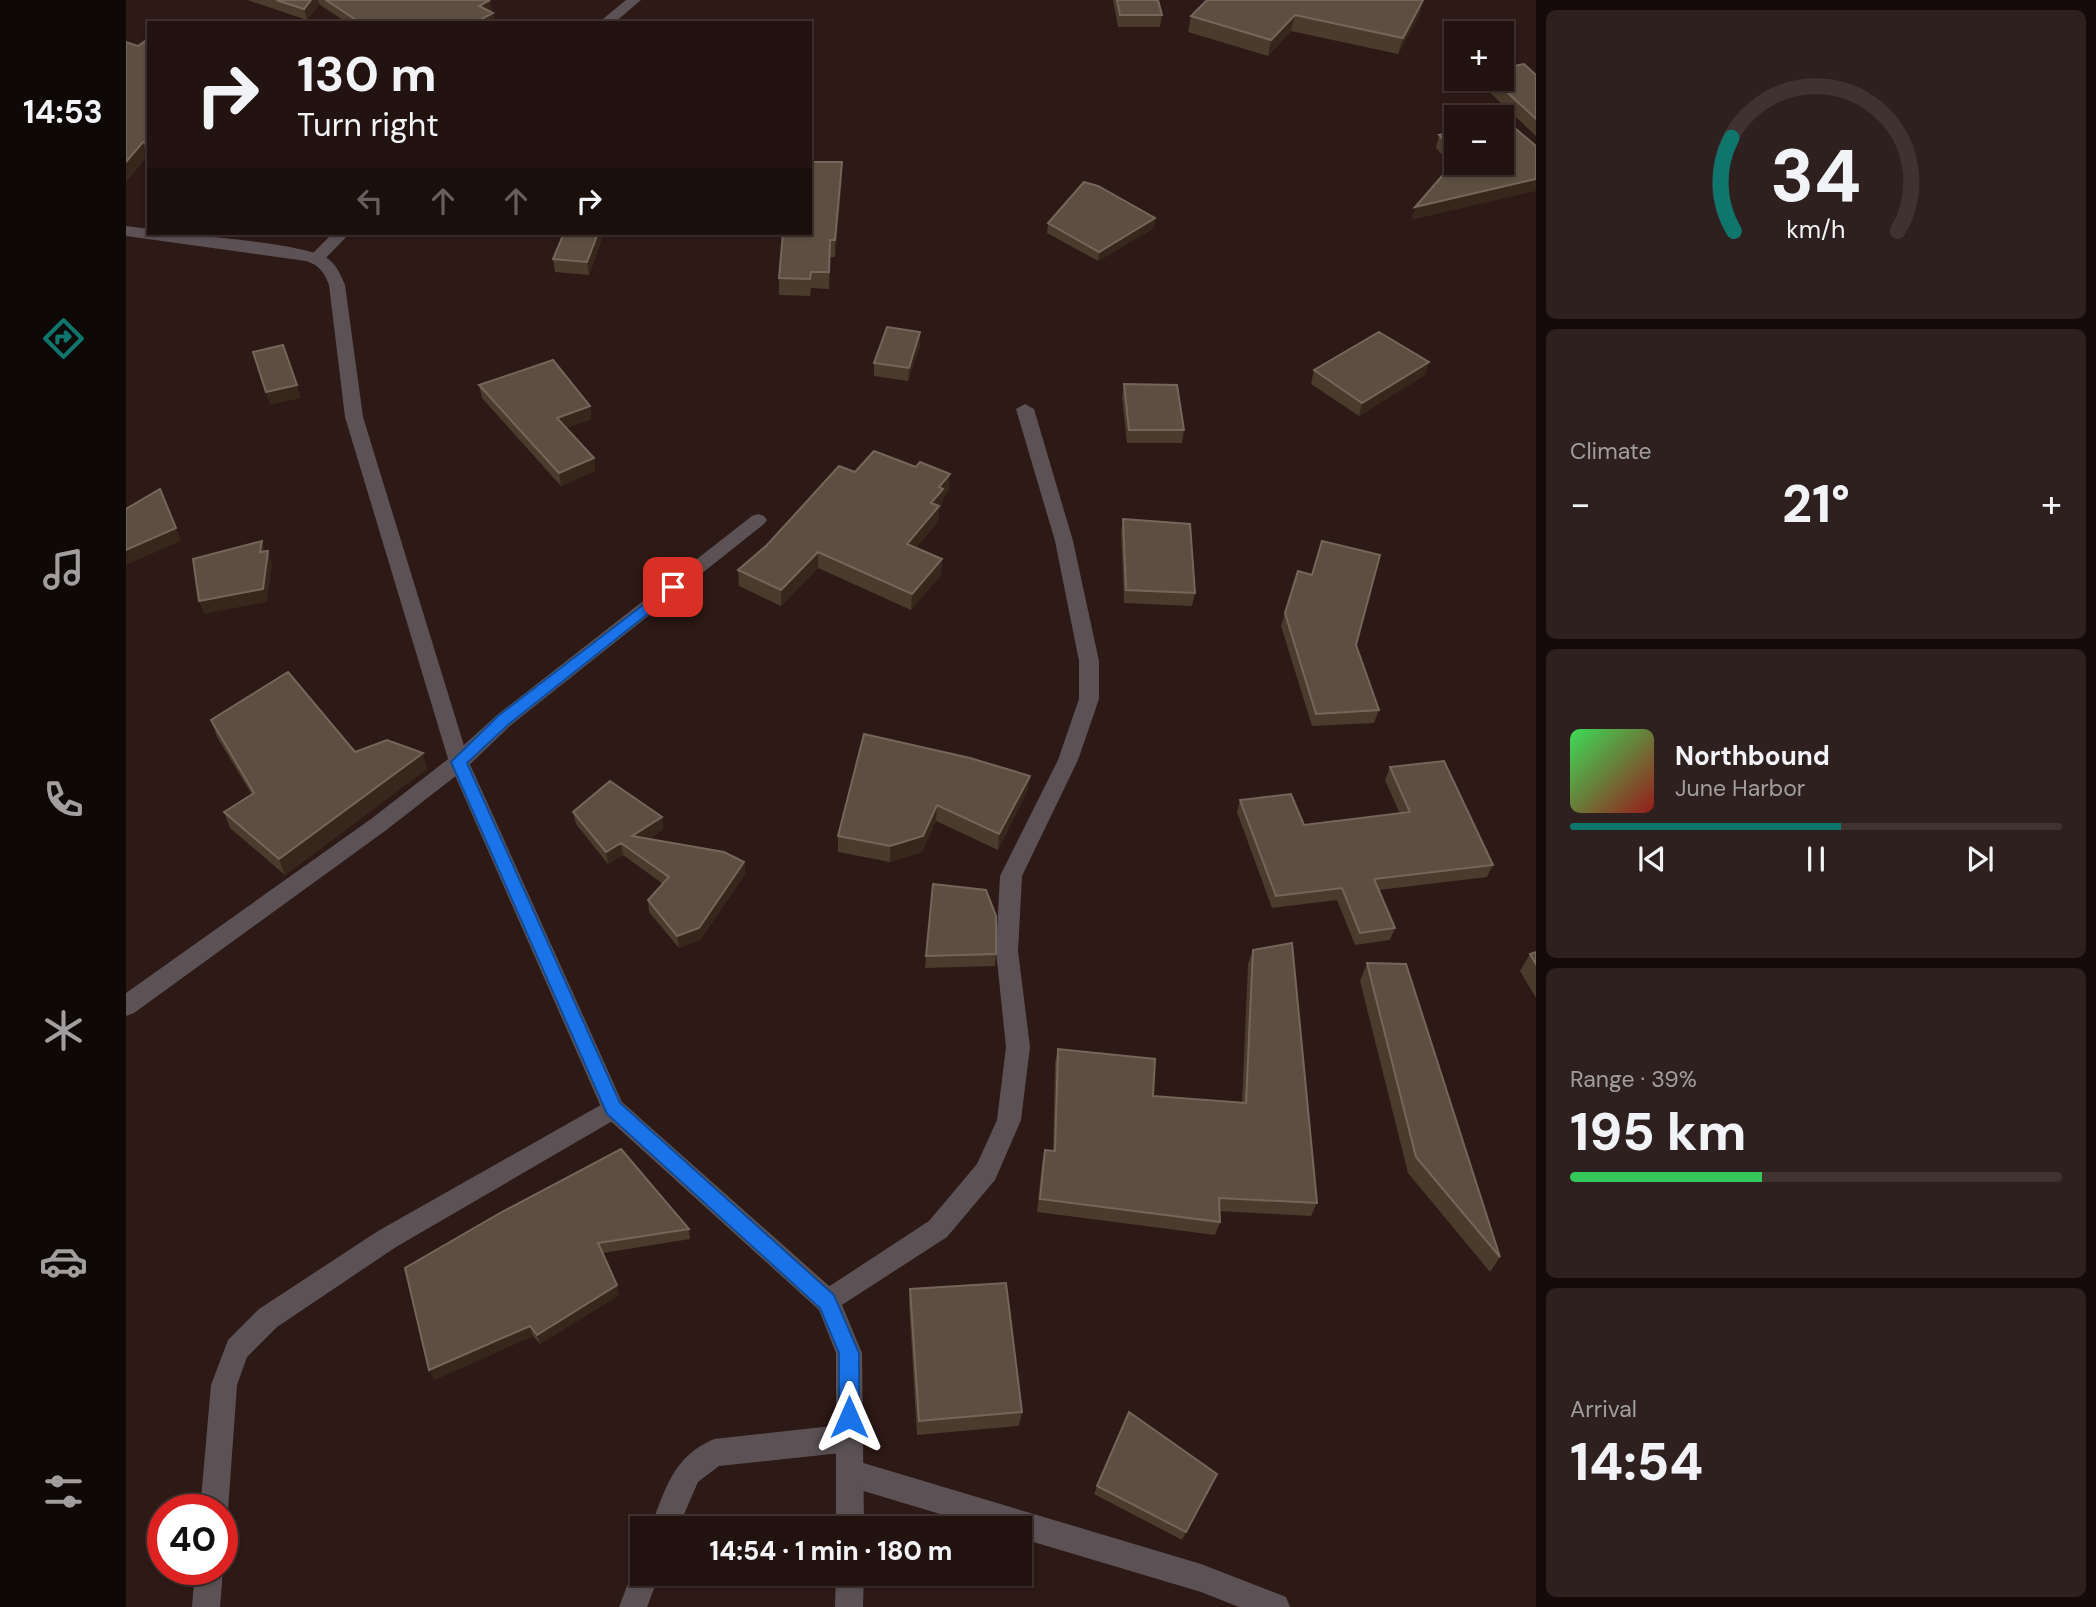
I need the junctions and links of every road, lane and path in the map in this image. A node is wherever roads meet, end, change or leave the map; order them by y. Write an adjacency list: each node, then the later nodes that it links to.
1 (634, 0): 2 (street)
2 (608, 21)
3 (126, 232): 4 (street)
4 (147, 235)
5 (148, 235): 7 (street)
6 (340, 235): 7 (street)
7 (316, 258): 10 (street)
8 (1025, 409): 13 (street)
9 (758, 520): 10 (street)
10 (459, 762): 11 (street); 12 (street)
11 (126, 1006)
12 (613, 1109): 13 (street); 16 (street)
13 (828, 1302): 14 (street)
14 (849, 1438): 15 (street); 17 (street)
15 (850, 1472): 18 (street); 25 (street)
16 (215, 1494)
17 (669, 1516)
18 (850, 1516)
19 (208, 1585): 22 (street)
20 (641, 1586): 23 (street)
21 (850, 1586): 24 (street)
22 (206, 1607)
23 (633, 1607)
24 (849, 1607)
25 (1276, 1607)

